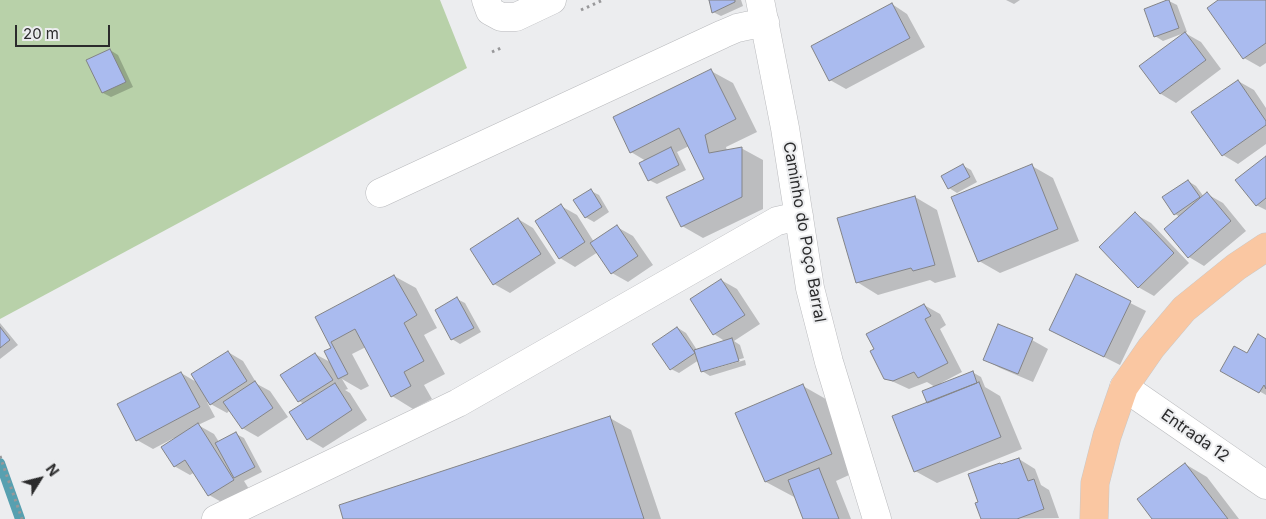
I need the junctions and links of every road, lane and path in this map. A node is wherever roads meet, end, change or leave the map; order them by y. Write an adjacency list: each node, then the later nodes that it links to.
1 (486, 0): 2 (street)
2 (552, 0)
3 (762, 11): 4 (street); 5 (street, Caminho do Poço Barral)
4 (380, 193)
5 (799, 216): 11 (street); 12 (street, Caminho do Poço Barral)
6 (1266, 247): 7 (main road)
7 (1124, 387): 9 (street, Entrada 12); 13 (main road)
8 (0, 456): 10 (path)
9 (1266, 485)
10 (22, 519)
11 (216, 519)
12 (878, 519)
13 (1094, 519)

